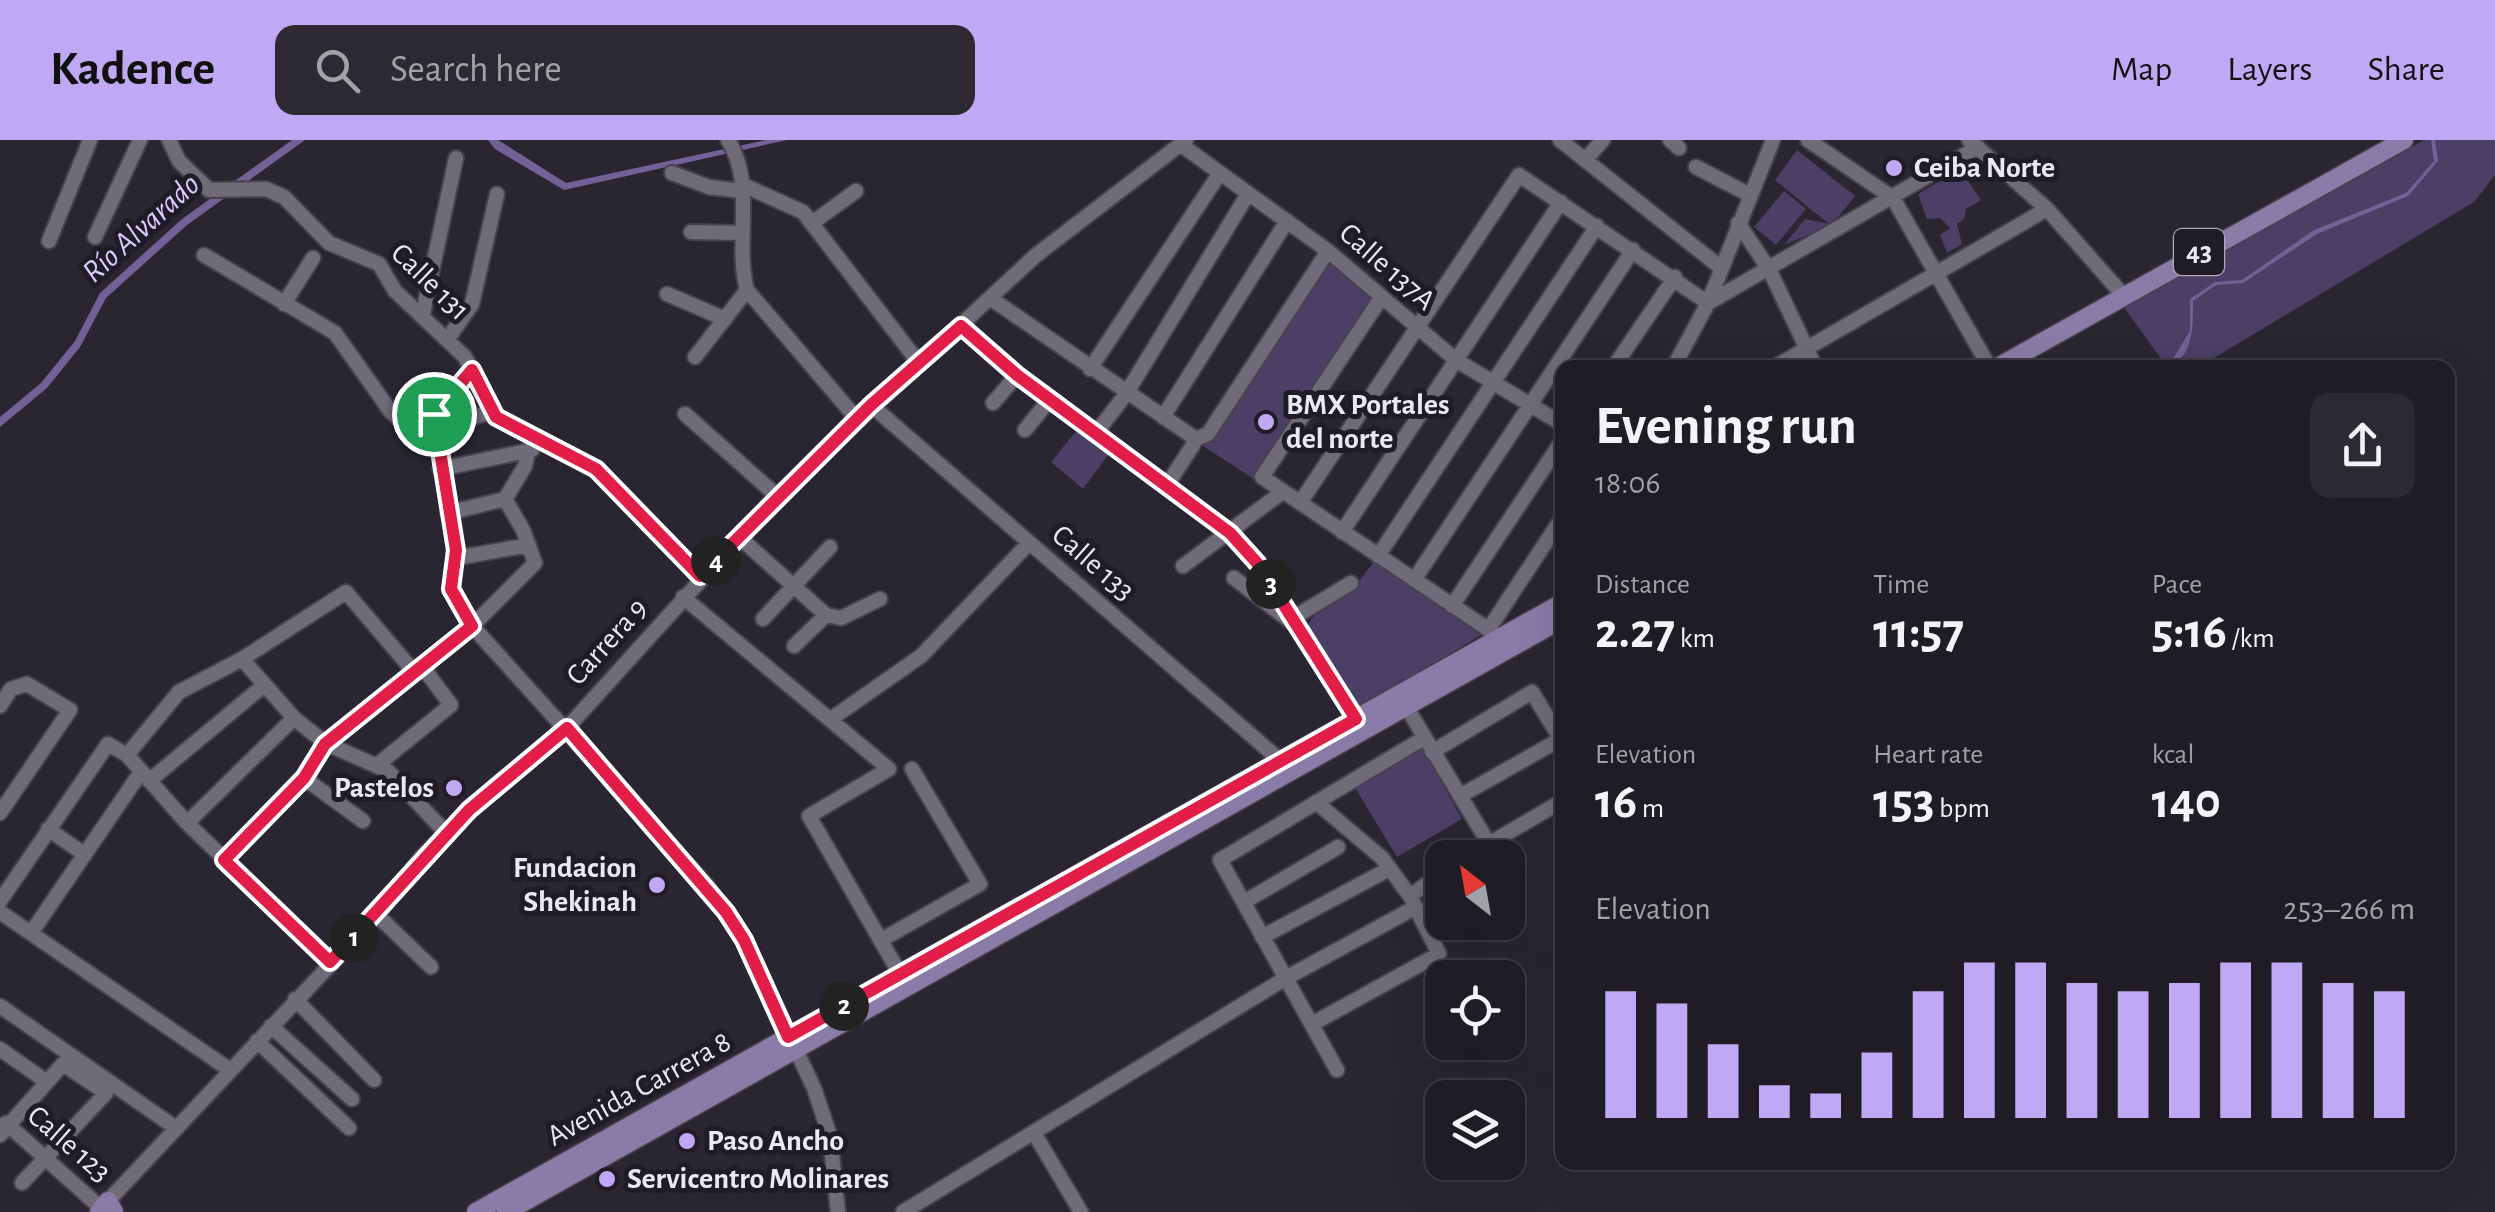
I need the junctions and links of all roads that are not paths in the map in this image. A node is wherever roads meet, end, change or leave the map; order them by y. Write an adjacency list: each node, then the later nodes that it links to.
1 (90, 140): 32 (street)
2 (140, 140): 31 (street)
3 (1560, 140): 13 (street)
4 (1603, 140): 13 (street)
5 (1773, 140): 21 (street)
6 (1808, 140): 22 (street)
7 (2404, 140): 43 (main road, 43)
8 (167, 141): 48 (street, Calle 131)
9 (1183, 142): 16 (street, Calle 137A); 44 (street, Carrera 9)
10 (1973, 143): 22 (street); 24 (street)
11 (732, 145): 17 (street)
12 (456, 158): 48 (street)
13 (1585, 160): 37 (street)
14 (1696, 167): 21 (street)
15 (672, 173): 17 (street)
16 (1220, 173): 20 (street, Calle 137A); 65 (street)
17 (742, 188): 26 (street); 30 (street)
18 (856, 191): 26 (street)
19 (497, 194): 52 (street)
20 (1248, 194): 25 (street, Calle 137A); 69 (street)
21 (1750, 194): 27 (street)
22 (1893, 198): 38 (street); 39 (street)
23 (1561, 202): 28 (street); 51 (street); 55 (street)
24 (2047, 209): 39 (street); 43 (street)
25 (1287, 221): 34 (street, Calle 137A); 76 (street)
26 (812, 223): 63 (street)
27 (1738, 223): 37 (street); 38 (street)
28 (1597, 226): 33 (street); 68 (street)
29 (691, 232): 30 (street)
30 (742, 233): 41 (street)
31 (95, 238)
32 (49, 242)
33 (1633, 250): 40 (street); 56 (street)
34 (1328, 251): 45 (street, Calle 137A); 76 (street)
35 (204, 255): 47 (street)
36 (313, 258): 47 (street)
37 (1720, 267): 46 (street)
38 (1769, 269): 46 (street); 53 (street)
39 (1939, 274): 53 (street); 61 (street)
40 (1674, 277): 46 (street); 57 (street)
41 (747, 290): 49 (street); 77 (street)
42 (667, 294): 49 (street)
43 (2123, 295): 62 (main road, 43)
44 (990, 298): 50 (street, Carrera 9); 65 (street)
45 (1380, 298): 51 (street, Calle 137A); 91 (street)
46 (1708, 303): 58 (street)
47 (284, 304): 79 (street)
48 (423, 313): 52 (street, Calle 131)
49 (724, 319): 54 (street)
50 (961, 326): 63 (street, Carrera 9); 67 (street)
51 (1416, 329): 55 (street, Calle 137A); 91 (street)
52 (449, 338): 66 (street, Calle 131)
53 (1806, 348): 59 (street); 60 (street)
54 (696, 356)
55 (1456, 360): 68 (street, Calle 137A); 94 (street)
56 (1560, 360)
57 (1617, 360)
58 (1677, 360)
59 (1786, 360)
60 (1812, 360)
61 (1988, 360)
62 (2007, 360)
63 (918, 363): 73 (street, Carrera 9)
64 (1555, 368): 72 (street)
65 (1090, 369): 69 (street)
66 (472, 370): 74 (street, Calle 131); 79 (street)
67 (1017, 375): 70 (street); 71 (street)
68 (1493, 383): 72 (street, Calle 137A); 100 (street)
69 (1126, 394): 76 (street); 81 (street)
70 (1050, 399): 80 (street); 81 (street)
71 (993, 403)
72 (1531, 404): 78 (street, Calle 137A); 105 (street)
73 (871, 405): 77 (street, Carrera 9); 97 (street, Calle 133)
74 (492, 412): 79 (street); 83 (street)
75 (685, 414): 88 (street)
76 (1164, 417)
77 (857, 419): 88 (street, Carrera 9)
78 (1555, 419)
79 (436, 421): 86 (street)
80 (1025, 430)
81 (1096, 434): 87 (street)
82 (1193, 445): 87 (street)
83 (546, 447): 84 (street); 103 (street)
84 (528, 451): 86 (street); 90 (street)
85 (1555, 452): 110 (street)
86 (440, 469): 92 (street)
87 (1167, 485): 95 (street)
88 (777, 496): 96 (street, Carrera 9)
89 (1276, 496): 95 (street)
90 (505, 499): 92 (street); 98 (street)
91 (1300, 503): 94 (street)
92 (448, 513): 101 (street)
93 (1555, 530): 117 (street)
94 (1342, 532): 100 (street)
95 (1230, 533): 102 (street); 114 (street)
96 (739, 538): 103 (street, Carrera 9); 107 (street)
97 (1028, 544): 126 (street); 134 (street, Calle 133)
98 (529, 545): 101 (street); 116 (street)
99 (830, 547): 107 (street)
100 (1378, 556): 105 (street)
101 (456, 558): 116 (street)
102 (1183, 566)
103 (700, 576): 108 (street, Carrera 9)
104 (1234, 578): 114 (street)
105 (1414, 580): 110 (street)
106 (1350, 583): 114 (street)
107 (794, 586): 112 (street); 113 (street)
108 (684, 597): 126 (street); 127 (street, Carrera 9)
109 (880, 599): 112 (street)
110 (1452, 606): 117 (street)
111 (1555, 607): 117 (main road, Avenida Carrera 8)
112 (826, 615): 118 (street)
113 (763, 619)
114 (1296, 623): 125 (street)
115 (1555, 623): 123 (main road, Avenida Carrera 8)
116 (472, 626): 120 (street); 127 (street)
117 (1494, 634): 125 (main road, Avenida Carrera 8)
118 (794, 646)
119 (242, 660): 120 (street); 121 (street); 133 (street)
120 (418, 670): 130 (street); 135 (street)
121 (263, 686): 124 (street); 137 (street)
122 (0, 706): 142 (street)
123 (1407, 708): 129 (street); 171 (main road, Avenida Carrera 8)
124 (294, 718): 130 (street); 144 (street)
125 (1356, 719): 134 (main road, Avenida Carrera 8)
126 (830, 720): 161 (street)
127 (567, 728): 146 (street, Carrera 9); 171 (street)
128 (1555, 729): 132 (street)
129 (1424, 738): 132 (street); 140 (street)
130 (325, 744): 135 (street); 138 (street)
131 (1555, 744): 139 (street)
132 (1432, 752): 139 (street)
133 (127, 756): 137 (street); 145 (street)
134 (1281, 761): 164 (main road, Avenida Carrera 8)
135 (376, 766): 146 (street)
136 (912, 769): 161 (street)
137 (145, 776): 144 (street); 150 (street)
138 (304, 778): 143 (street); 151 (street)
139 (1460, 796): 147 (street)
140 (1316, 802): 152 (street); 155 (street)
141 (1555, 805): 148 (street)
142 (0, 813)
143 (363, 820)
144 (186, 823): 151 (street)
145 (48, 829): 150 (street); 154 (street)
146 (446, 833): 158 (street, Carrera 9)
147 (1487, 840)
148 (1492, 840)
149 (1338, 846): 155 (street)
150 (84, 854): 159 (street)
151 (224, 860): 162 (street)
152 (1390, 868): 156 (street); 160 (street)
153 (1425, 890): 156 (street)
154 (0, 901)
155 (1244, 902): 160 (street)
156 (1413, 902): 165 (street); 168 (street)
157 (0, 912): 159 (street)
158 (377, 914): 162 (street, Carrera 9); 163 (street)
159 (31, 933): 173 (street)
160 (1262, 937): 165 (street)
161 (881, 940): 164 (street)
162 (330, 962): 166 (street, Carrera 9)
163 (432, 966)
164 (900, 974): 171 (main road, Avenida Carrera 8)
165 (1286, 978): 168 (street); 181 (street)
166 (296, 1000): 169 (street, Carrera 9); 175 (street)
167 (0, 1006): 179 (street)
168 (1312, 1024): 174 (street)
169 (271, 1026): 170 (street, Carrera 9); 177 (street)
170 (257, 1041): 173 (street, Carrera 9); 180 (street)
171 (791, 1044): 185 (main road, Avenida Carrera 8); 186 (main road, Avenida Carrera 8); 187 (street)
172 (0, 1049): 176 (street)
173 (230, 1070): 179 (street, Carrera 9)
174 (1337, 1070)
175 (374, 1080)
176 (47, 1082): 178 (street); 182 (street)
177 (352, 1100)
178 (4, 1127): 182 (street, Calle 123)
179 (176, 1128): 184 (street, Carrera 9)
180 (349, 1128)
181 (1034, 1133): 188 (street); 189 (street)
182 (46, 1157): 183 (street); 184 (street, Calle 123)
183 (22, 1184)
184 (106, 1208)
185 (476, 1212)
186 (506, 1212)
187 (838, 1212)
188 (902, 1212)
189 (1081, 1212)

